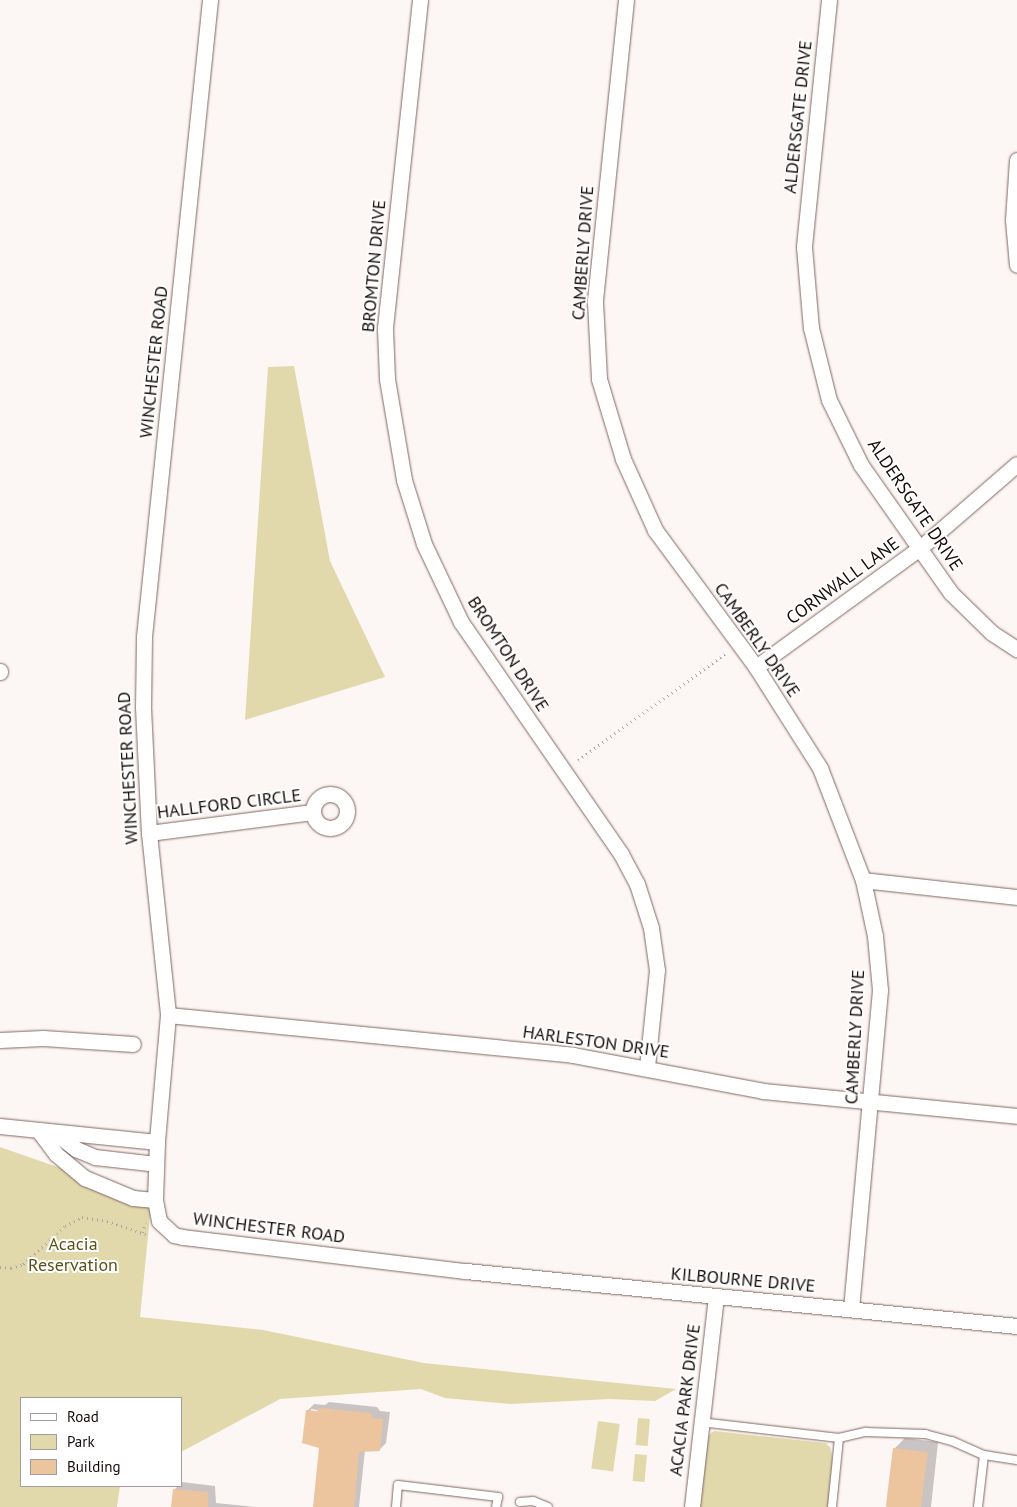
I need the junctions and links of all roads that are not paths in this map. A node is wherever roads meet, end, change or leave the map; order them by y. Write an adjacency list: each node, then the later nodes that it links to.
1 (210, 0): 12 (street, WINCHESTER ROAD)
2 (420, 0): 18 (street, BROMTON DRIVE)
3 (626, 0): 10 (street, CAMBERLY DRIVE)
4 (830, 0): 8 (street, ALDERSGATE DRIVE)
5 (1017, 160): 6 (street)
6 (1017, 266)
7 (1017, 464): 8 (street, CORNWALL LANE)
8 (920, 548): 9 (street, ALDERSGATE DRIVE); 10 (street, CORNWALL LANE)
9 (1017, 648)
10 (756, 667): 13 (street, CAMBERLY DRIVE)
11 (313, 812): 12 (street, HALLFORD CIRCLE)
12 (149, 833): 15 (street, WINCHESTER ROAD)
13 (863, 880): 14 (street); 19 (street, CAMBERLY DRIVE)
14 (1017, 897)
15 (168, 1015): 18 (street, HARLESTON DRIVE); 24 (street, WINCHESTER ROAD)
16 (0, 1040): 17 (street)
17 (134, 1044)
18 (647, 1067): 19 (street, HARLESTON DRIVE)
19 (872, 1101): 20 (street, HARLESTON DRIVE); 29 (street, CAMBERLY DRIVE)
20 (1017, 1116)
21 (0, 1126): 22 (street)
22 (38, 1130): 23 (street); 26 (street)
23 (54, 1132): 24 (street); 25 (street)
24 (157, 1142): 25 (street, WINCHESTER ROAD)
25 (156, 1164): 26 (street, WINCHESTER ROAD)
26 (154, 1200): 27 (street, WINCHESTER ROAD)
27 (466, 1271): 28 (street, KILBOURNE DRIVE)
28 (716, 1297): 29 (street, KILBOURNE DRIVE); 31 (street, ACACIA PARK DRIVE)
29 (850, 1307): 30 (street, KILBOURNE DRIVE)
30 (1017, 1326)
31 (700, 1422): 32 (lane); 39 (street, ACACIA PARK DRIVE)
32 (839, 1438): 33 (lane); 40 (lane)
33 (984, 1455): 34 (lane); 41 (lane)
34 (1017, 1460)
35 (524, 1504): 38 (lane)
36 (396, 1507): 37 (lane)
37 (496, 1507)
38 (548, 1507)
39 (692, 1507)
40 (832, 1507)
41 (978, 1507)

